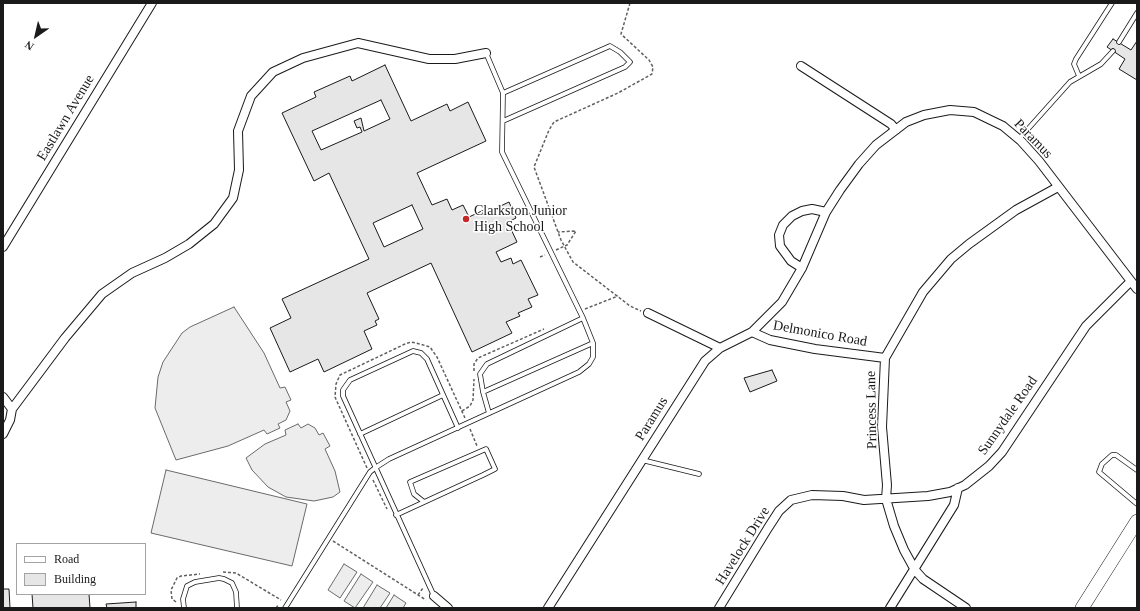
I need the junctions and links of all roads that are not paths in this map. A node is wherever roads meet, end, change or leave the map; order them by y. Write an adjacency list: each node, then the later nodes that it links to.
1 (152, 3): 15 (street, Eastlawn Avenue)
2 (1112, 3): 8 (lane)
3 (1137, 13): 4 (lane)
4 (1119, 42)
5 (1113, 51): 8 (lane)
6 (486, 53): 9 (lane); 28 (street)
7 (801, 66): 11 (street)
8 (1079, 76): 12 (lane)
9 (503, 93): 10 (lane); 10 (lane)
10 (503, 121): 20 (lane)
11 (896, 130): 12 (street, Paramus); 14 (street, Paramus)
12 (1019, 139): 13 (street, Paramus)
13 (1058, 187): 17 (street, Paramus); 24 (street, Princess Lane)
14 (826, 212): 16 (street, Paramus); 16 (street)
15 (3, 247)
16 (802, 268): 21 (street, Paramus)
17 (1131, 282): 18 (street, Paramus); 37 (street, Sunnydale Road)
18 (1137, 289)
19 (648, 313): 23 (street)
20 (583, 318): 22 (lane); 25 (lane)
21 (752, 332): 23 (street, Paramus); 24 (street, Delmonico Road)
22 (593, 343): 25 (lane); 29 (lane)
23 (720, 348): 33 (street, Paramus)
24 (884, 358): 38 (street, Princess Lane)
25 (483, 392): 29 (lane)
26 (444, 395): 30 (lane); 32 (lane); 32 (lane)
27 (3, 397): 28 (street)
28 (12, 409): 31 (street)
29 (489, 414): 30 (lane)
30 (458, 428): 34 (lane)
31 (3, 434)
32 (360, 434): 34 (lane)
33 (642, 460): 36 (lane); 50 (street, Paramus)
34 (375, 468): 42 (lane); 48 (lane)
35 (1137, 470): 41 (lane)
36 (699, 474)
37 (958, 488): 38 (street, Sunnydale Road); 44 (street)
38 (886, 499): 39 (street, Sunnydale Road); 44 (street, Princess Lane)
39 (791, 500): 51 (street, Havelock Drive)
40 (424, 502): 40 (lane); 42 (lane)
41 (1137, 504)
42 (396, 515): 45 (lane)
43 (1137, 521): 54 (main road)
44 (915, 570): 52 (street); 53 (street, Princess Lane)
45 (431, 600): 49 (street)
46 (184, 608): 47 (lane)
47 (237, 608)
48 (285, 608)
49 (448, 608)
50 (548, 608)
51 (719, 608)
52 (890, 608)
53 (966, 608)
54 (1082, 608)

